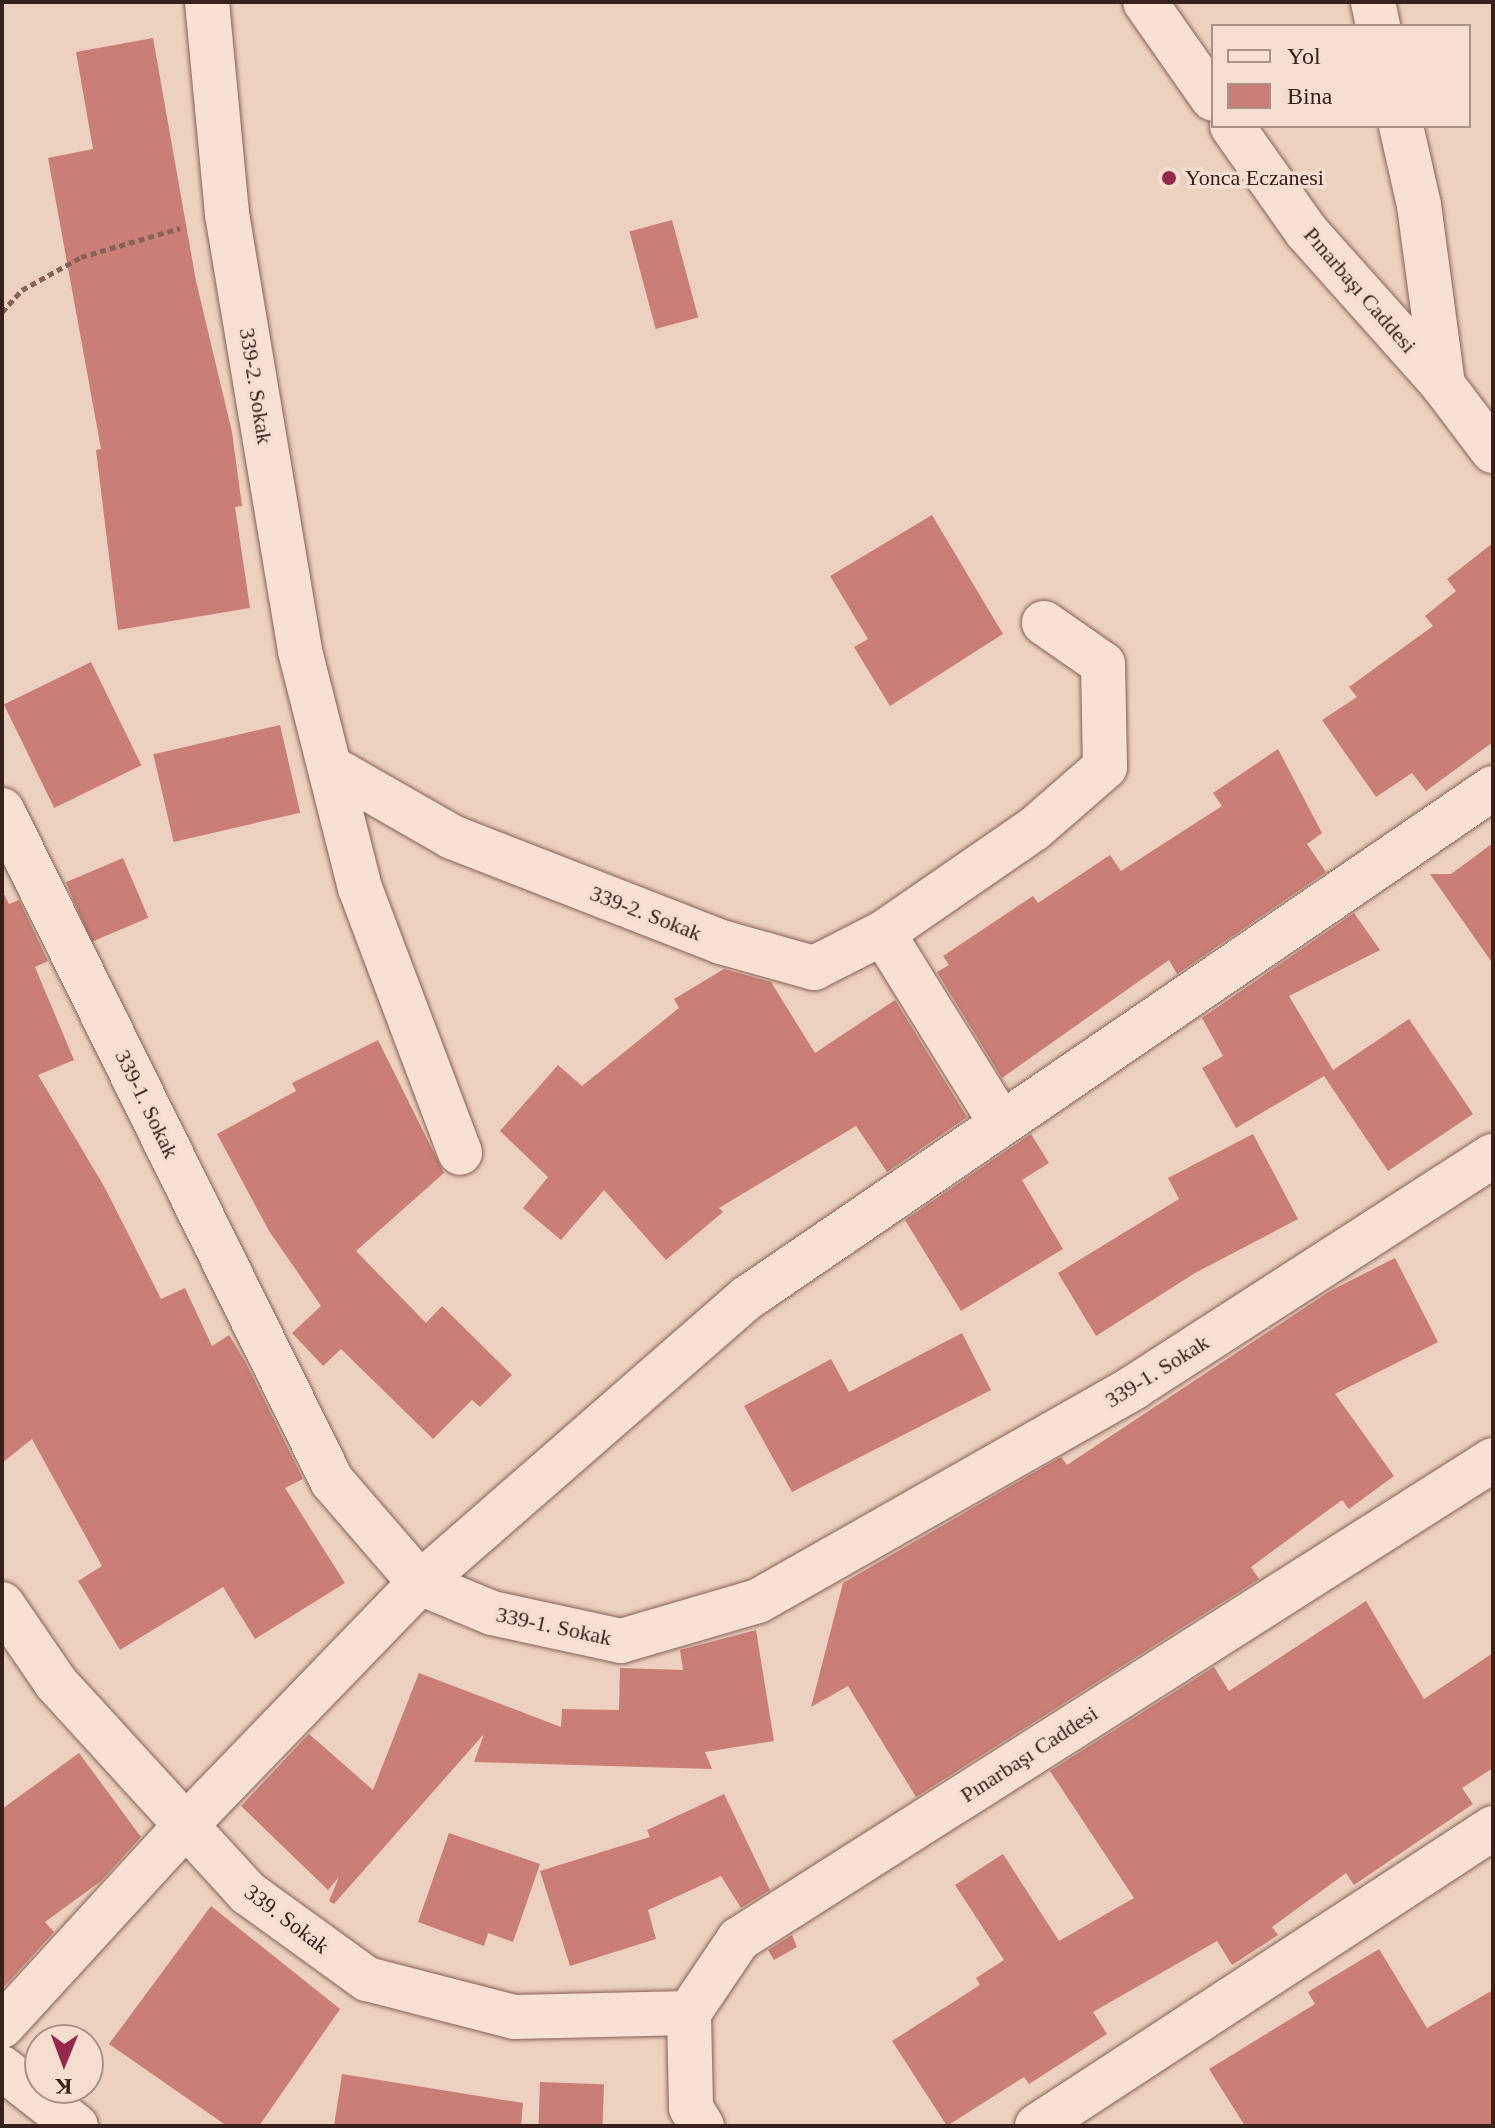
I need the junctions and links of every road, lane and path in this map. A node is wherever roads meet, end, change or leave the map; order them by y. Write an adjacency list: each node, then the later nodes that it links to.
1 (207, 2): 8 (street, 339-2. Sokak)
2 (1145, 2): 5 (street)
3 (1373, 2): 4 (street)
4 (1378, 24)
5 (1211, 96)
6 (1233, 128): 10 (street, Pınarbaşı Caddesi)
7 (1401, 128): 10 (street)
8 (227, 214): 9 (path); 13 (street, 339-2. Sokak)
9 (2, 312)
10 (1443, 385): 11 (street, Pınarbaşı Caddesi)
11 (1493, 451)
12 (1044, 623): 16 (street, 339-2. Sokak)
13 (330, 767): 16 (street, 339-2. Sokak); 18 (street, 339-2. Sokak)
14 (1493, 788): 17 (street)
15 (2, 810): 21 (street, 339-1. Sokak)
16 (883, 933): 17 (street)
17 (1000, 1122): 21 (street)
18 (460, 1153)
19 (1493, 1156): 21 (street, 339-1. Sokak)
20 (1493, 1460): 25 (street, Pınarbaşı Caddesi)
21 (420, 1583): 23 (street)
22 (2, 1604): 23 (street, 339. Sokak)
23 (186, 1825): 25 (street, 339. Sokak); 26 (street)
24 (1493, 1828): 30 (street)
25 (689, 2013): 29 (street)
26 (2, 2026)
27 (2, 2068): 28 (street)
28 (76, 2126)
29 (702, 2126)
30 (1037, 2126)

